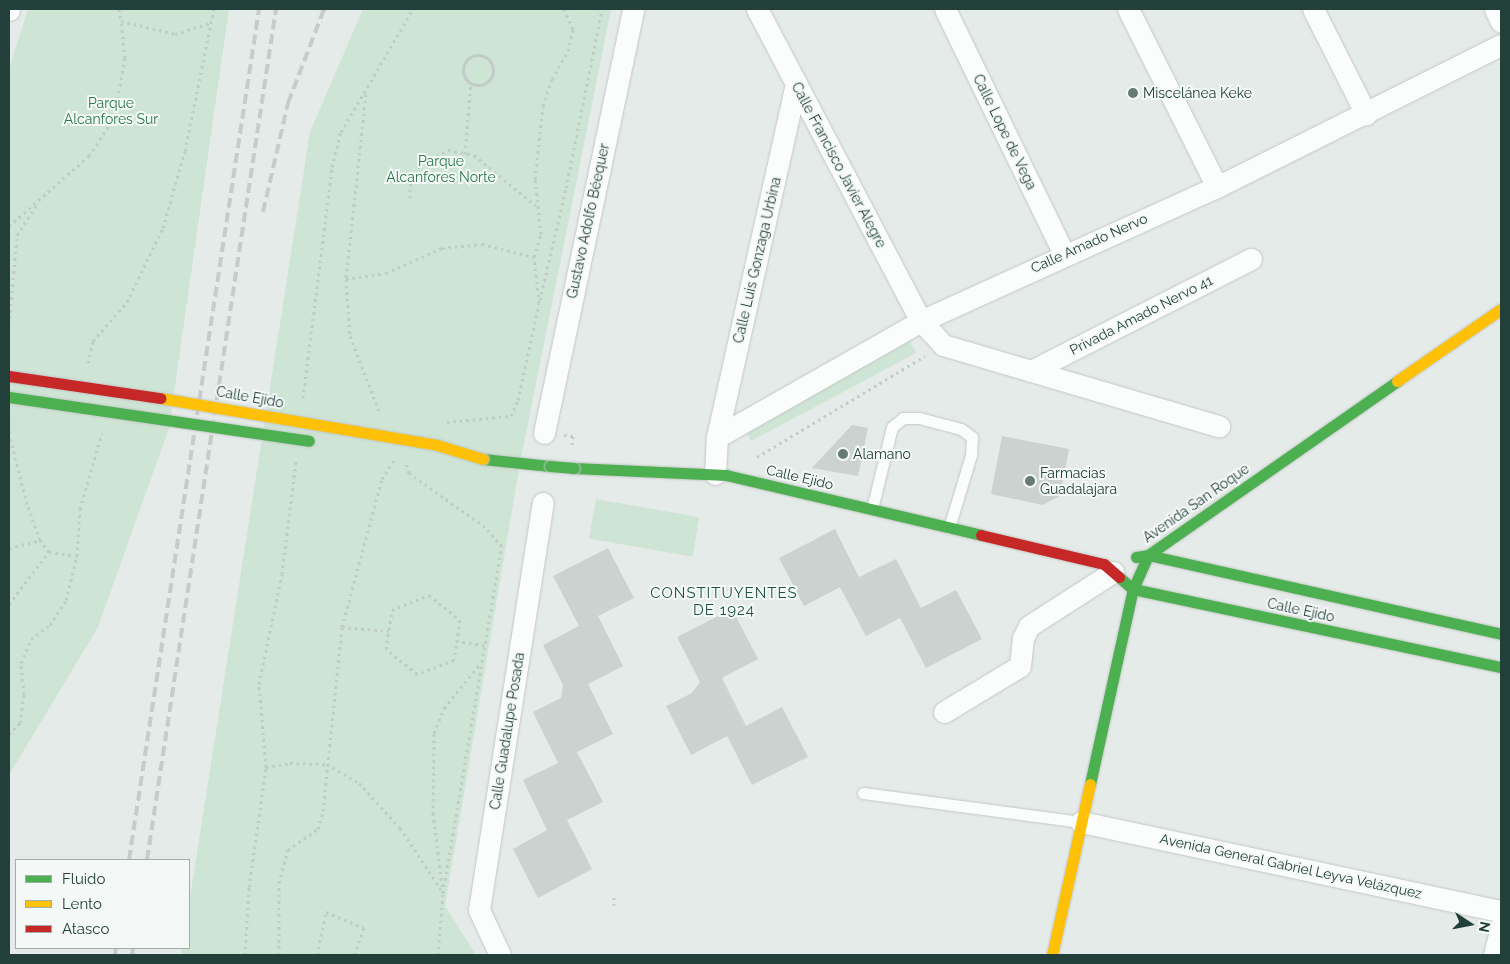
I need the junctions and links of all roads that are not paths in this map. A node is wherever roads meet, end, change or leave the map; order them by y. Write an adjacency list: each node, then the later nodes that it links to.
1 (632, 9): 20 (street, Gustavo Adolfo Béequer)
2 (757, 9): 9 (street, Calle Francisco Javier Alegre)
3 (945, 9): 12 (street, Calle Lope de Vega)
4 (1128, 9): 11 (street)
5 (1313, 9): 10 (street)
6 (1495, 9): 7 (street)
7 (1501, 22)
8 (1501, 45): 10 (street, Calle Amado Nervo)
9 (796, 83): 15 (street, Calle Francisco Javier Alegre); 21 (street, Calle Luis Gonzaga Urbina)
10 (1366, 114): 11 (street, Calle Amado Nervo)
11 (1217, 187): 12 (street, Calle Amado Nervo)
12 (1064, 254): 15 (street, Calle Amado Nervo)
13 (1250, 259): 16 (street, Privada Amado Nervo 41)
14 (1501, 309): 29 (street, Avenida San Roque)
15 (921, 321): 16 (street); 21 (street, Calle Amado Nervo)
16 (1031, 371): 19 (street)
17 (9, 376): 23 (street, Calle Ejido, bridge)
18 (9, 398): 22 (street, bridge)
19 (1220, 426)
20 (544, 433)
21 (717, 437): 25 (street)
22 (318, 443)
23 (484, 459): 24 (street, Calle Ejido, bridge); 25 (street, Calle Ejido, bridge)
24 (444, 460)
25 (721, 474): 27 (street, Calle Ejido)
26 (543, 503): 39 (street, Calle Guadalupe Posada)
27 (872, 509): 28 (street, Calle Ejido); 28 (lane)
28 (949, 528): 30 (street, Calle Ejido)
29 (1148, 555): 30 (street, Calle Ejido); 31 (street, Avenida San Roque); 32 (street, Calle Ejido)
30 (1108, 568): 31 (street, Calle Ejido); 34 (street)
31 (1133, 589): 33 (street, Calle Ejido); 36 (street, Avenida San Roque)
32 (1501, 634)
33 (1501, 667)
34 (944, 712)
35 (862, 793): 36 (lane)
36 (1081, 822): 37 (street, Avenida General Gabriel Leyva Velázquez); 40 (street, Avenida San Roque)
37 (1501, 910)
38 (1501, 926): 41 (street)
39 (500, 955)
40 (1052, 955)
41 (1494, 955)

